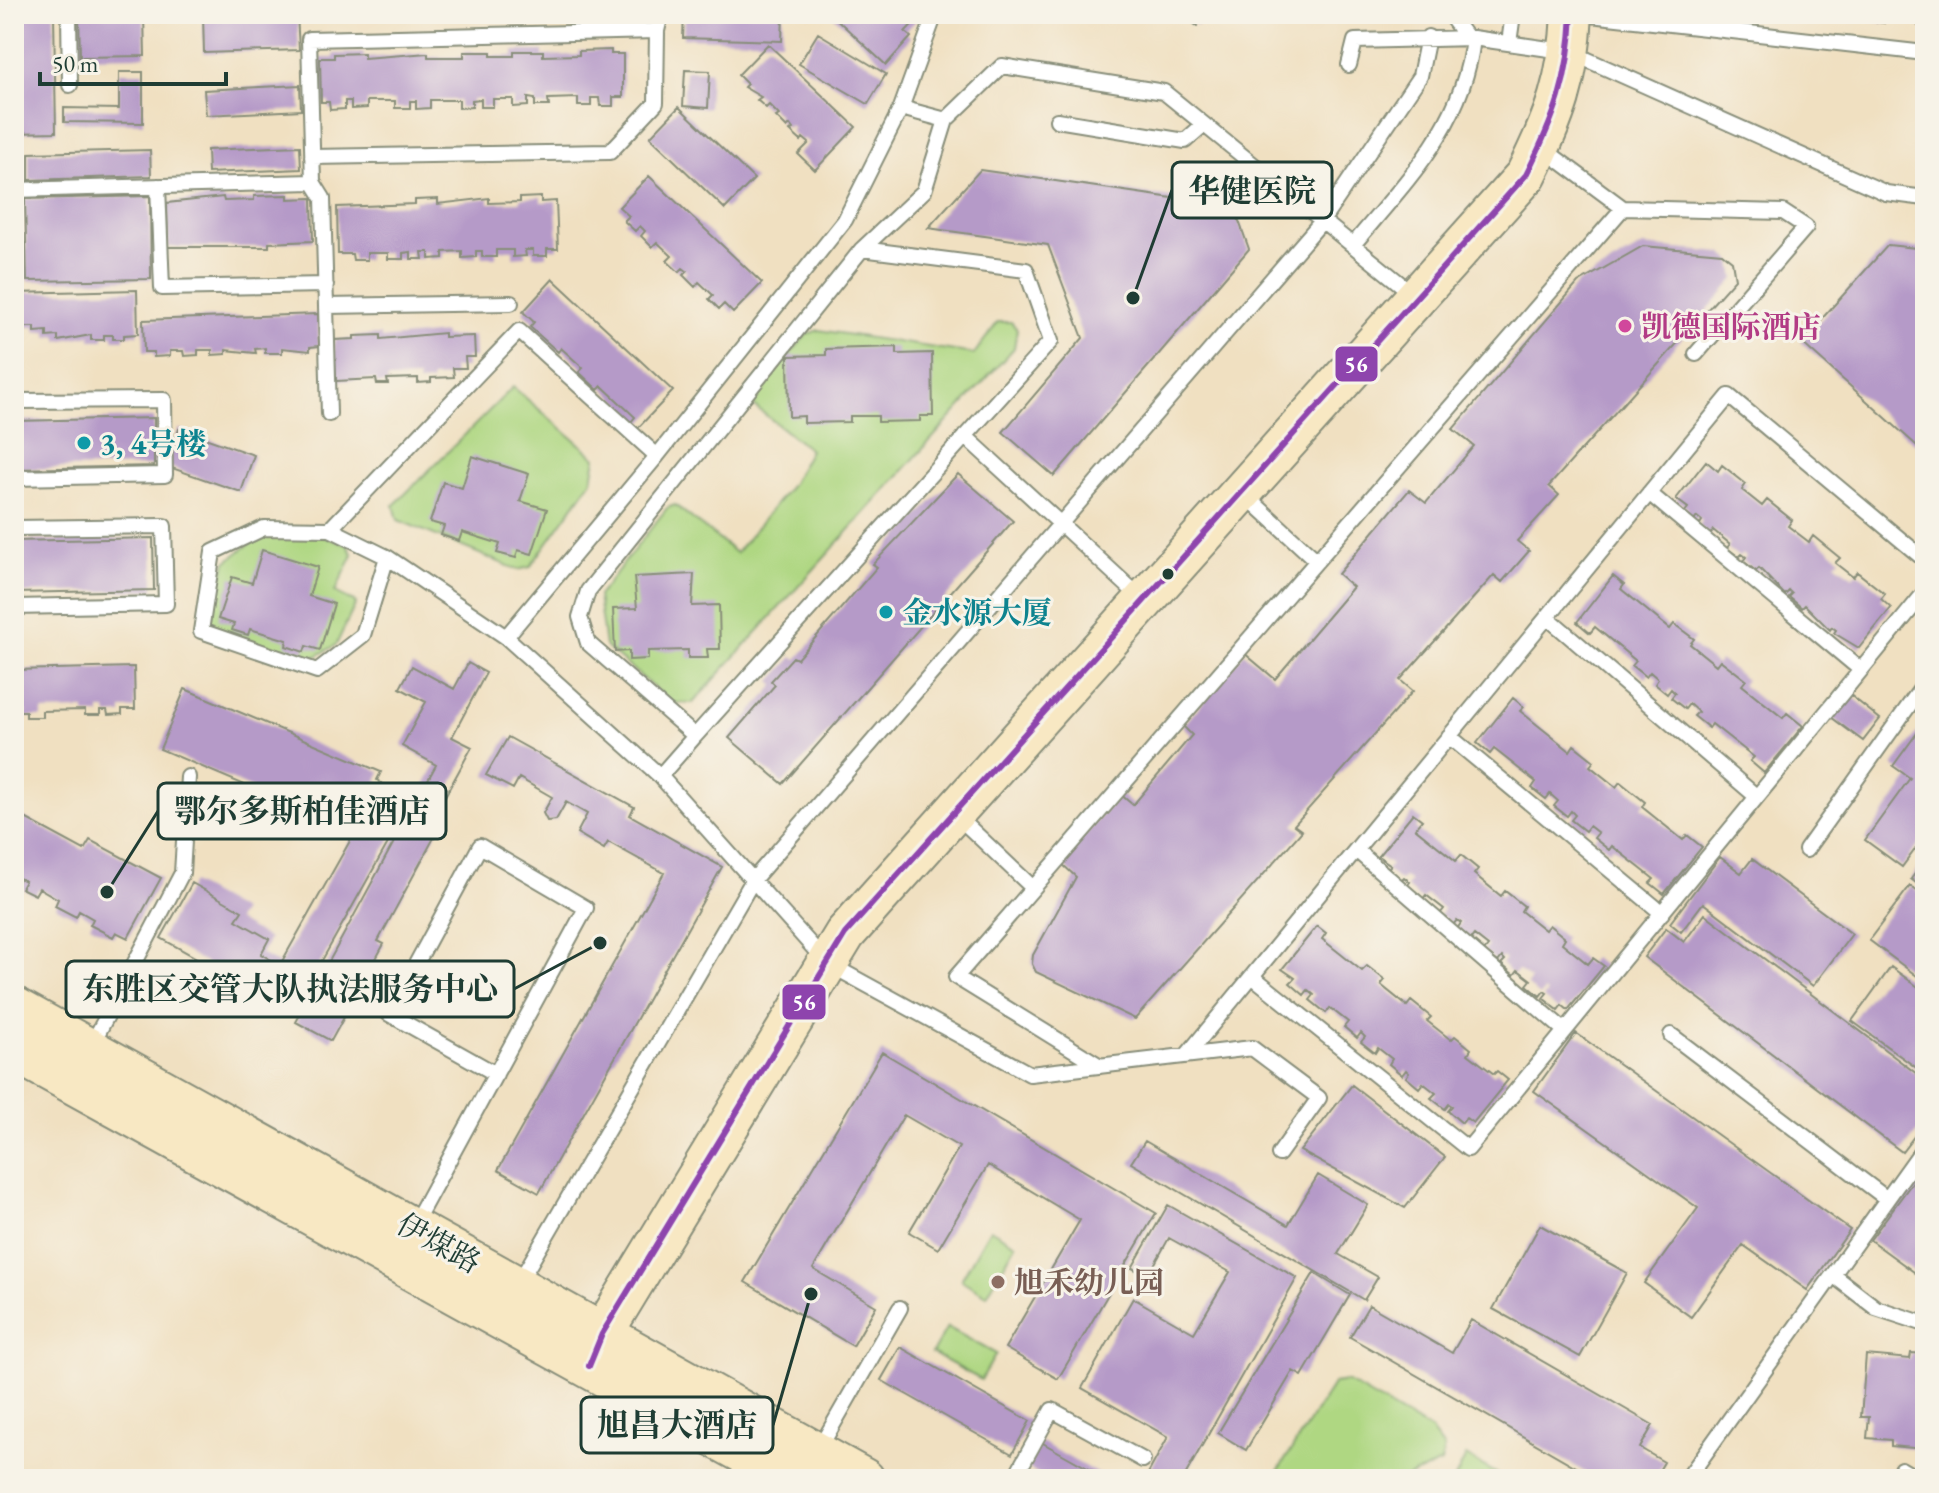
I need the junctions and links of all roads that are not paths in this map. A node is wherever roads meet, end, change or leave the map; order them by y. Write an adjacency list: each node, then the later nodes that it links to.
1 (69, 14): 16 (lane)
2 (661, 14): 9 (lane)
3 (935, 14): 17 (lane)
4 (1449, 14): 12 (lane)
5 (1464, 14): 12 (lane)
6 (1513, 14): 13 (lane)
7 (1582, 14): 8 (lane)
8 (1655, 18): 14 (lane)
9 (657, 31): 22 (lane); 22 (lane)
10 (1571, 33): 13 (lane); 21 (main road); 26 (lane)
11 (1428, 37): 12 (lane); 15 (lane); 28 (lane)
12 (1470, 38): 13 (lane); 29 (lane)
13 (1509, 43)
14 (1925, 53)
15 (1349, 65)
16 (70, 85)
17 (901, 108): 18 (lane); 39 (lane)
18 (946, 120): 20 (lane); 30 (lane)
19 (1057, 120): 20 (lane)
20 (1203, 125): 28 (lane)
21 (1540, 146): 27 (lane); 32 (main road)
22 (312, 157): 23 (lane)
23 (313, 182): 24 (lane); 31 (lane)
24 (158, 186): 25 (lane); 31 (lane)
25 (14, 190)
26 (1925, 198)
27 (1623, 208): 35 (lane); 48 (lane)
28 (1322, 221): 29 (lane); 43 (lane)
29 (1353, 245): 32 (lane)
30 (862, 249): 38 (lane); 56 (lane)
31 (326, 285): 34 (lane)
32 (1416, 297): 41 (main road)
33 (511, 303): 34 (lane)
34 (326, 306): 37 (lane)
35 (1696, 354)
36 (14, 401): 40 (lane)
37 (329, 414)
38 (965, 436): 43 (lane); 56 (lane)
39 (657, 456): 45 (lane); 53 (lane)
40 (14, 478)
41 (1241, 492): 48 (lane); 50 (main road)
42 (1649, 493): 47 (lane); 52 (lane); 54 (lane)
43 (1061, 524): 50 (lane); 64 (lane)
44 (14, 528): 51 (lane)
45 (330, 529): 46 (lane); 46 (lane)
46 (387, 557): 53 (lane)
47 (1925, 560)
48 (1317, 561): 65 (lane)
49 (1925, 592): 54 (lane)
50 (1144, 601): 61 (main road)
51 (14, 607)
52 (1547, 617): 57 (lane); 60 (lane)
53 (506, 637): 58 (lane)
54 (1861, 670): 60 (lane)
55 (1925, 683): 63 (lane)
56 (695, 736): 58 (lane)
57 (1449, 736): 62 (lane); 66 (lane)
58 (660, 776): 64 (lane)
59 (188, 777): 72 (lane)
60 (1757, 797): 66 (lane)
61 (954, 813): 65 (lane); 67 (main road)
62 (1356, 850): 68 (lane); 70 (lane)
63 (1806, 850)
64 (753, 880): 67 (lane); 82 (lane)
65 (1033, 888): 75 (lane)
66 (1662, 913): 70 (lane)
67 (827, 963): 75 (lane); 85 (main road)
68 (1252, 976): 70 (lane); 74 (lane)
69 (14, 1007): 72 (main road, 伊煤路)
70 (1565, 1031)
71 (1671, 1035): 79 (lane)
72 (89, 1048): 80 (main road, 伊煤路)
73 (14, 1051): 85 (main road, 伊煤路)
74 (1187, 1055): 75 (lane); 78 (lane)
75 (1100, 1066)
76 (496, 1074): 76 (lane); 80 (lane)
77 (1925, 1146): 79 (lane)
78 (1279, 1154)
79 (1887, 1199): 81 (lane)
80 (412, 1228): 82 (main road, 伊煤路)
81 (1833, 1275): 84 (lane); 91 (lane)
82 (517, 1286): 85 (main road, 伊煤路)
83 (900, 1308): 87 (lane)
84 (1925, 1324)
85 (596, 1350): 87 (main road, 伊煤路)
86 (1143, 1460): 90 (lane)
87 (804, 1466): 89 (main road, 伊煤路)
88 (1901, 1469): 92 (lane)
89 (864, 1479)
90 (1014, 1479)
91 (1687, 1479)
92 (1918, 1479)

